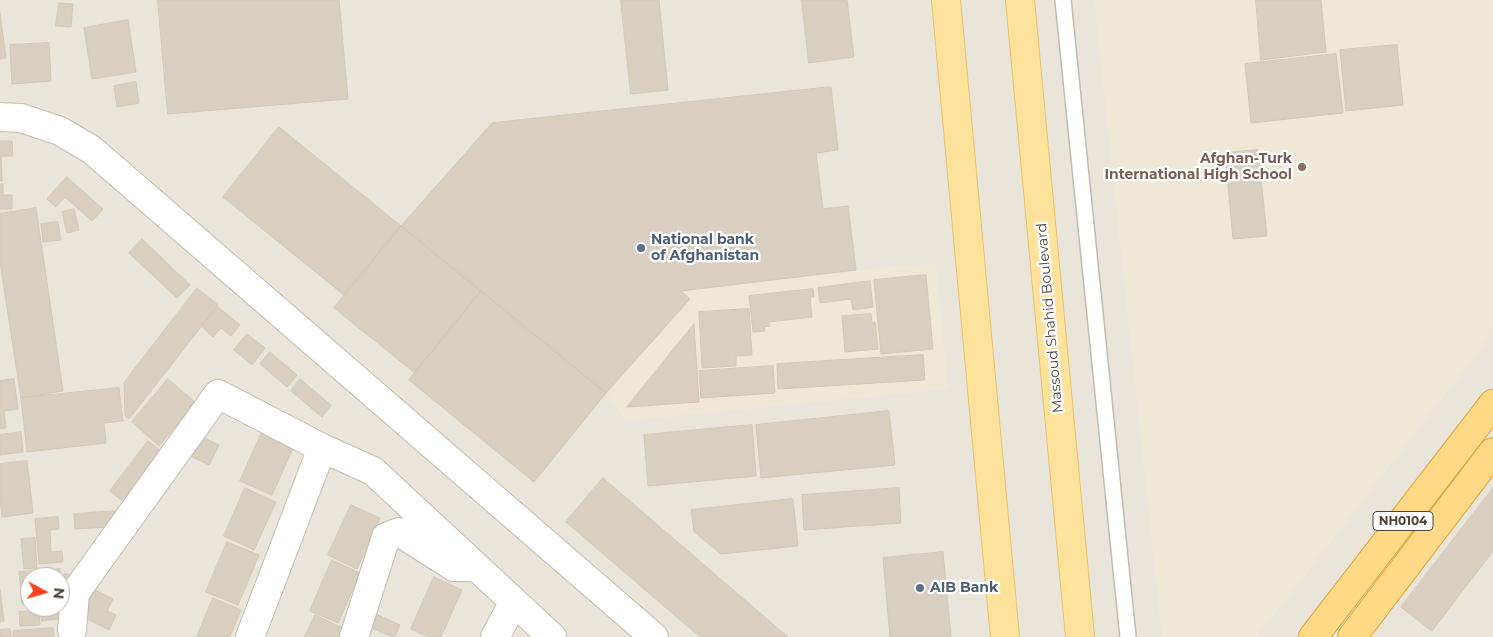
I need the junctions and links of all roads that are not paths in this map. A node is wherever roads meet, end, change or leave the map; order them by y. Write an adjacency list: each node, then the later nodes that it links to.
1 (946, 0): 18 (main road)
2 (1020, 0): 19 (main road, Massoud Shahid Boulevard)
3 (1063, 0): 20 (lane)
4 (0, 117): 17 (street)
5 (1493, 404): 8 (highway, NH0104)
6 (322, 448): 9 (street); 12 (street); 13 (street)
7 (1493, 452): 10 (highway, NH0104)
8 (1377, 556): 10 (highway); 21 (highway, NH0104)
9 (477, 567): 11 (street); 14 (street)
10 (1400, 574): 22 (highway, NH0104)
11 (514, 602): 15 (street); 16 (street)
12 (72, 630)
13 (250, 637)
14 (354, 637)
15 (495, 637)
16 (552, 637)
17 (654, 637)
18 (1005, 637)
19 (1080, 637)
20 (1128, 637)
21 (1313, 637)
22 (1352, 637)

